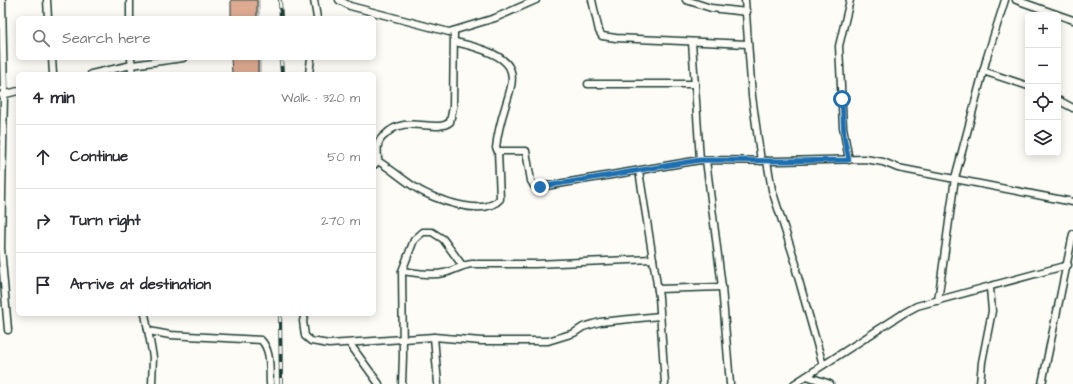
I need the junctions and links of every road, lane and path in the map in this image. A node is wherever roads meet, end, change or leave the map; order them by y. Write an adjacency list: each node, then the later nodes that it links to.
1 (2, 0): 36 (street)
2 (47, 0): 14 (street)
3 (130, 0): 15 (street)
4 (314, 0): 16 (street)
5 (339, 0): 18 (street)
6 (536, 0): 18 (street)
7 (592, 0): 20 (street)
8 (686, 0): 13 (street)
9 (745, 0): 13 (street)
10 (850, 0): 41 (street)
11 (1005, 0): 27 (street)
12 (1016, 0): 17 (street)
13 (747, 12): 21 (street)
14 (48, 16)
15 (130, 16)
16 (316, 16)
17 (1073, 20)
18 (454, 31): 19 (street)
19 (455, 42): 39 (street); 43 (street)
20 (692, 42): 21 (street); 33 (street)
21 (748, 44): 42 (street)
22 (52, 60): 28 (street)
23 (131, 60): 26 (street)
24 (168, 60): 26 (street)
25 (312, 60): 31 (street)
26 (132, 65): 29 (street); 30 (street)
27 (983, 71): 34 (street); 45 (street)
28 (53, 72)
29 (101, 72)
30 (132, 72)
31 (309, 72)
32 (588, 84): 33 (street)
33 (695, 84): 40 (street)
34 (1025, 85)
35 (16, 92): 36 (street)
36 (2, 95): 48 (street)
37 (1061, 102): 38 (street)
38 (1073, 108)
39 (498, 151): 43 (street); 44 (street)
40 (703, 160): 42 (street); 44 (street); 53 (street)
41 (849, 160): 42 (street); 45 (street)
42 (764, 161): 65 (street)
43 (376, 163)
44 (639, 171): 49 (street)
45 (954, 178): 46 (street); 56 (street)
46 (1073, 202)
47 (1073, 234): 51 (street)
48 (1, 248): 60 (street)
49 (653, 259): 50 (street); 55 (street)
50 (462, 265): 52 (street); 52 (street)
51 (1068, 265): 54 (street); 77 (street)
52 (402, 271): 63 (street)
53 (722, 287): 55 (street); 73 (street)
54 (990, 288): 56 (street); 76 (street)
55 (658, 289): 59 (street)
56 (938, 301): 65 (street)
57 (146, 316): 61 (street)
58 (304, 316): 64 (street)
59 (660, 316): 62 (street); 72 (street)
60 (8, 330)
61 (150, 331): 67 (street); 68 (street)
62 (434, 337): 63 (street); 71 (street)
63 (403, 339): 64 (street); 70 (street)
64 (350, 344): 69 (street)
65 (823, 365): 66 (street)
66 (807, 376): 74 (street); 75 (street)
67 (152, 384)
68 (270, 384)
69 (379, 384)
70 (402, 384)
71 (438, 384)
72 (666, 384)
73 (730, 384)
74 (794, 384)
75 (830, 384)
76 (980, 384)
77 (1042, 384)

